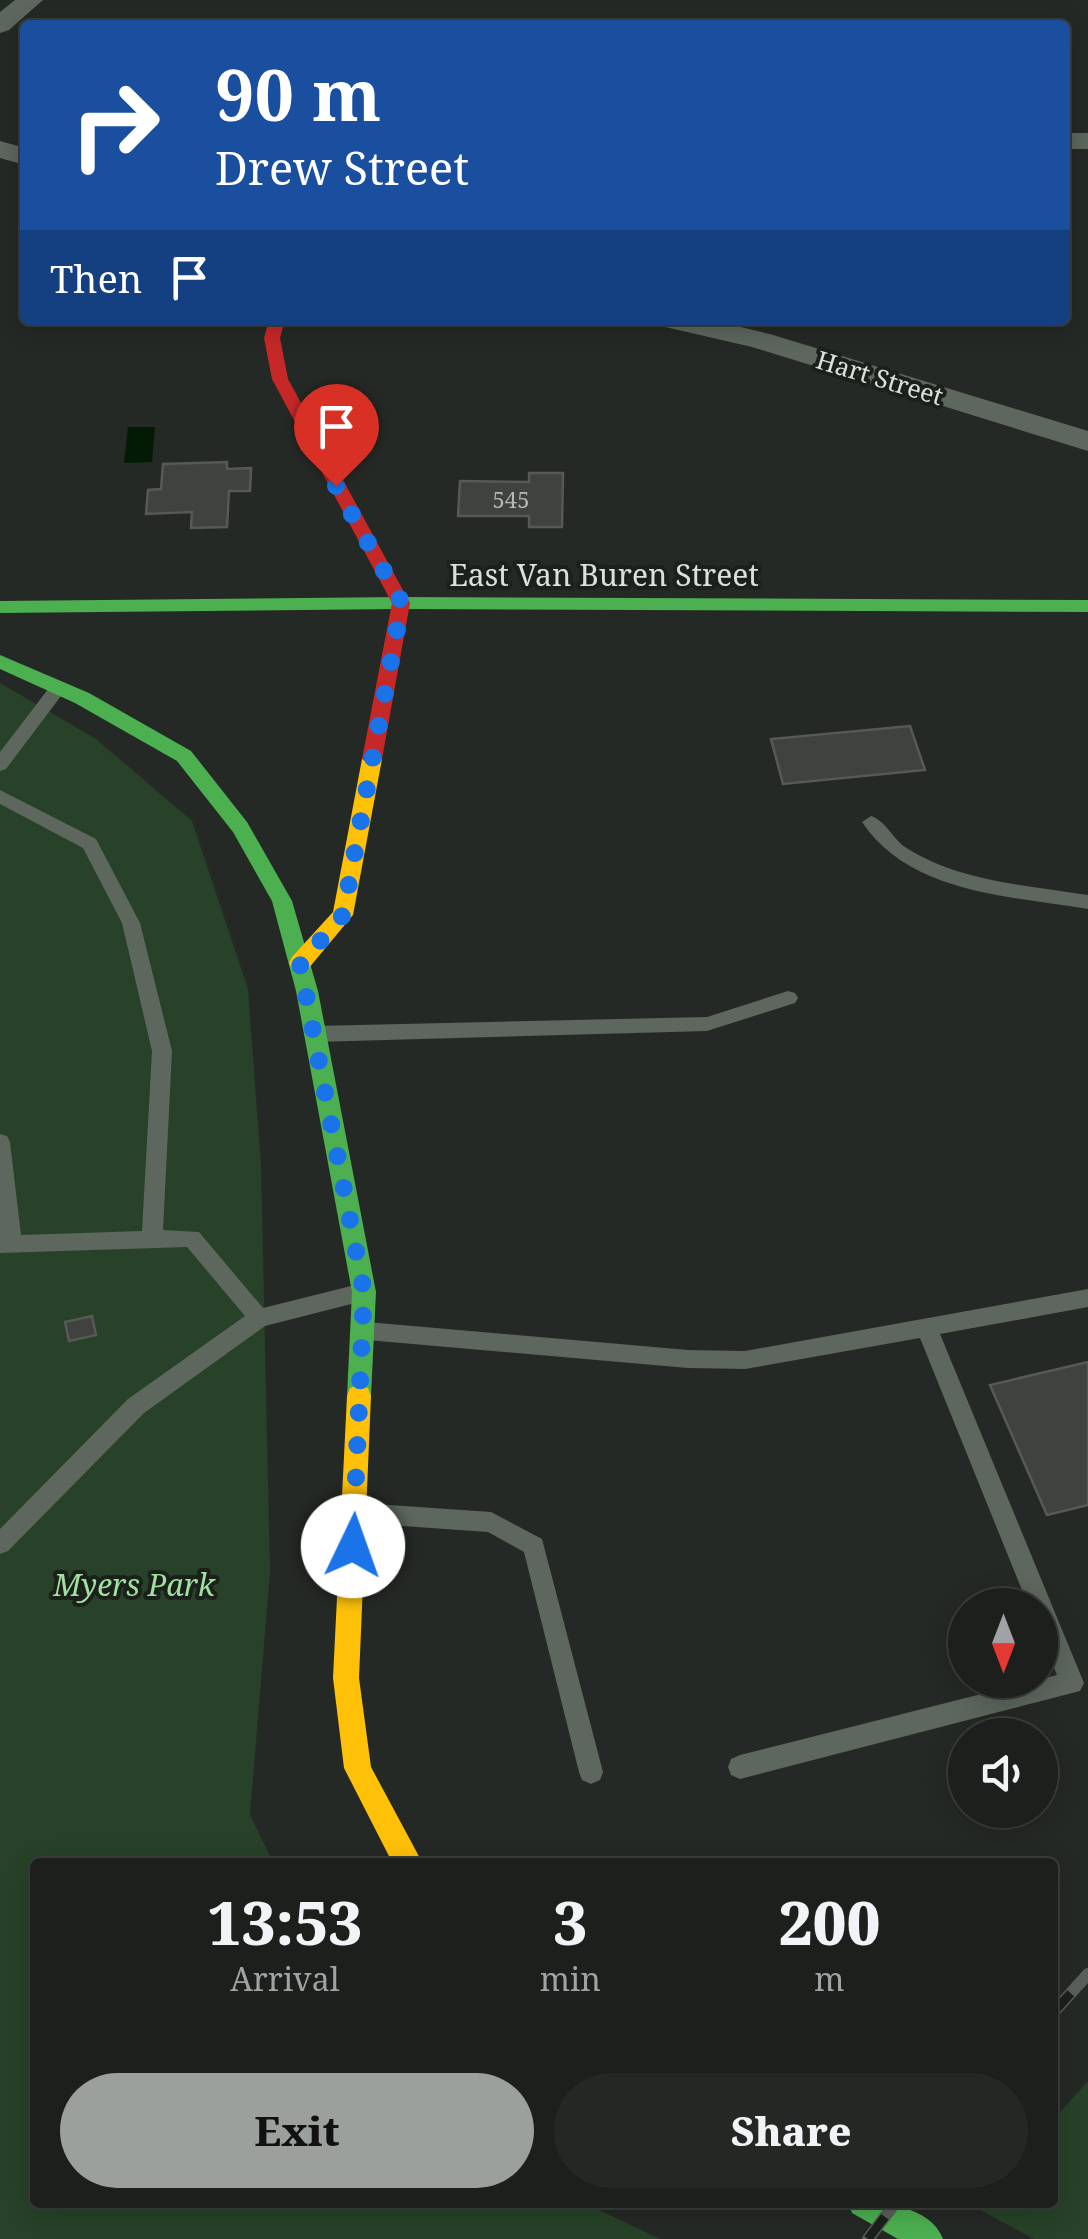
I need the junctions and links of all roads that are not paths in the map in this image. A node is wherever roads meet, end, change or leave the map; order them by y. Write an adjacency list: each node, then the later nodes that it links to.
1 (30, 0): 2 (street)
2 (0, 25)
3 (276, 325): 6 (street)
4 (693, 325): 5 (street, Hart Street)
5 (1088, 441)
6 (402, 603): 7 (street, East Van Buren Street); 8 (street, East Van Buren Street); 15 (street)
7 (1088, 606)
8 (0, 607)
9 (0, 661): 10 (street)
10 (58, 688): 11 (lane); 15 (street)
11 (0, 765)
12 (0, 796): 19 (lane)
13 (871, 822): 14 (lane)
14 (1088, 902)
15 (300, 964): 17 (street)
16 (788, 998): 17 (lane)
17 (315, 1034): 21 (street)
18 (0, 1142): 20 (lane)
19 (152, 1238): 20 (lane); 23 (lane)
20 (6, 1244)
21 (364, 1292): 23 (lane); 25 (street)
22 (1088, 1298): 24 (lane)
23 (259, 1318): 27 (lane)
24 (926, 1327): 25 (lane); 28 (lane)
25 (365, 1331): 26 (street)
26 (355, 1512): 29 (lane); 30 (street)
27 (0, 1544)
28 (740, 1767)
29 (591, 1772)
30 (405, 1858)
31 (874, 2208): 32 (street)
32 (928, 2239)

